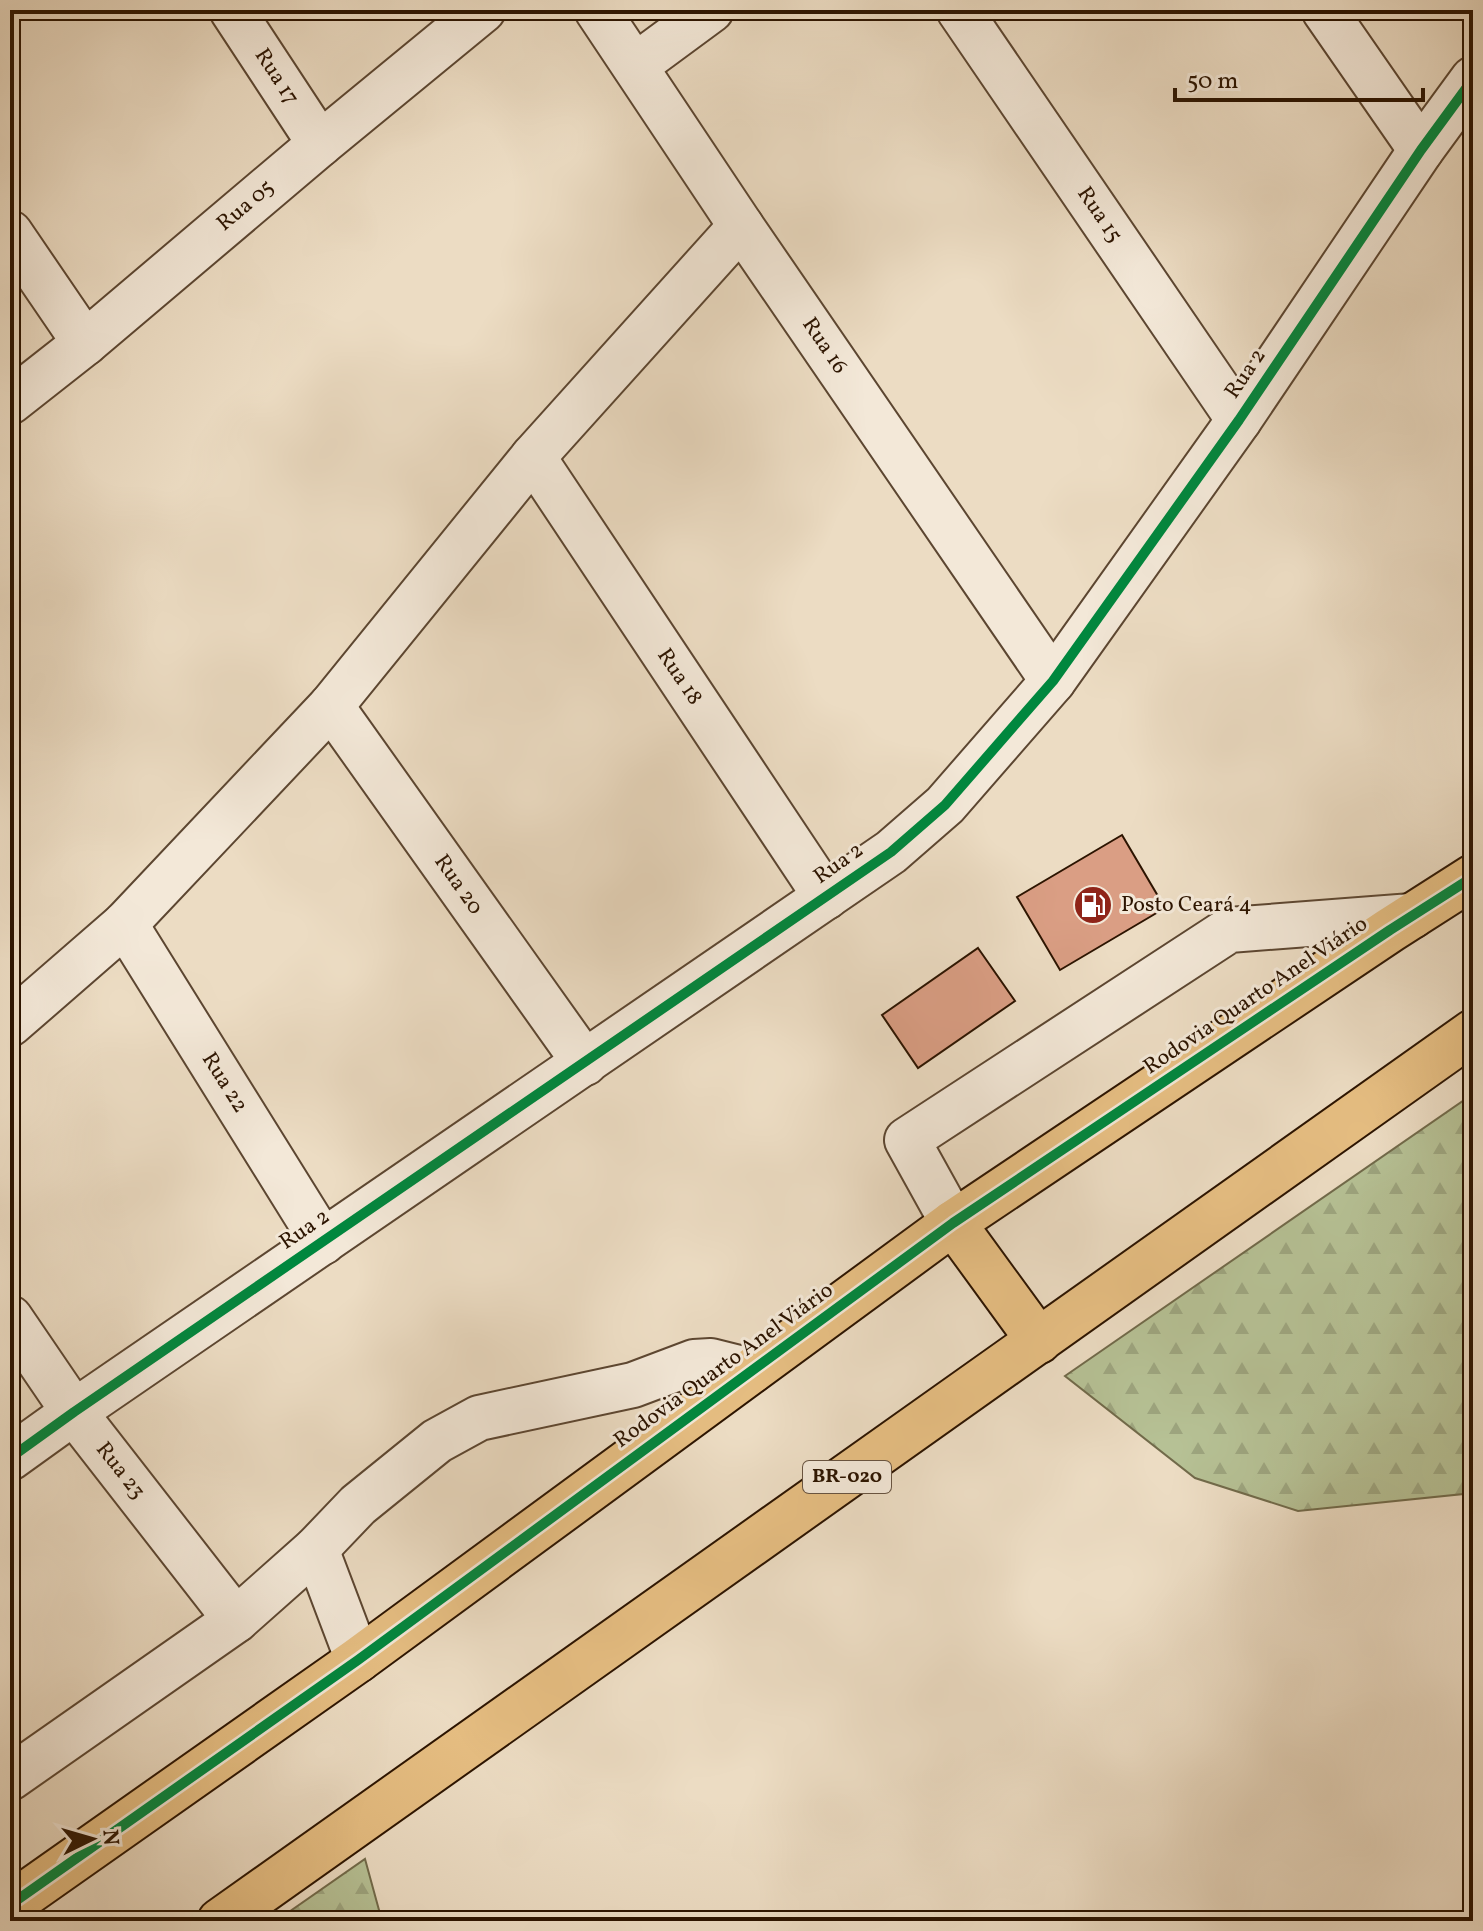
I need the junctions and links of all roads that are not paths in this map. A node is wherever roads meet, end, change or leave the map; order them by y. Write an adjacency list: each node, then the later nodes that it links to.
1 (232, 10): 9 (street, Rua 17)
2 (483, 10): 9 (street, Rua 05)
3 (597, 10): 7 (street, Rua 16)
4 (711, 10): 7 (street)
5 (959, 10): 15 (street, Rua 15)
6 (1324, 10): 10 (street)
7 (635, 66): 11 (street, Rua 16)
8 (1473, 79): 10 (street, Rua 2)
9 (320, 144): 13 (street, Rua 05)
10 (1421, 150): 15 (street, Rua 2)
11 (741, 226): 16 (street); 17 (street, Rua 16)
12 (10, 233): 13 (street)
13 (85, 343): 14 (street, Rua 05)
14 (10, 402)
15 (1239, 420): 17 (street, Rua 2)
16 (533, 457): 18 (street); 20 (street, Rua 18)
17 (1053, 681): 20 (street, Rua 2)
18 (331, 706): 22 (street); 25 (street, Rua 20)
19 (1473, 877): 21 (highway, Rodovia Quarto Anel Viário)
20 (826, 897): 25 (street, Rua 2)
21 (1412, 916): 26 (highway, Rodovia Quarto Anel Viário); 26 (street)
22 (125, 924): 23 (street); 27 (street, Rua 22)
23 (10, 1024)
24 (1473, 1032): 29 (highway, BR-020)
25 (585, 1063): 27 (street, Rua 2)
26 (953, 1223): 29 (highway); 30 (highway, Rodovia Quarto Anel Viário)
27 (323, 1242): 31 (street, Rua 2)
28 (10, 1318): 31 (street, Rua 23)
29 (1039, 1341): 38 (highway, BR-020)
30 (751, 1371): 33 (street); 35 (highway, Rodovia Quarto Anel Viário)
31 (74, 1412): 32 (street, Rua 2); 34 (street, Rua 23)
32 (10, 1458)
33 (316, 1549): 34 (street); 35 (street)
34 (236, 1620): 36 (street)
35 (358, 1660): 37 (highway, Rodovia Quarto Anel Viário)
36 (10, 1778)
37 (10, 1905)
38 (220, 1921)

